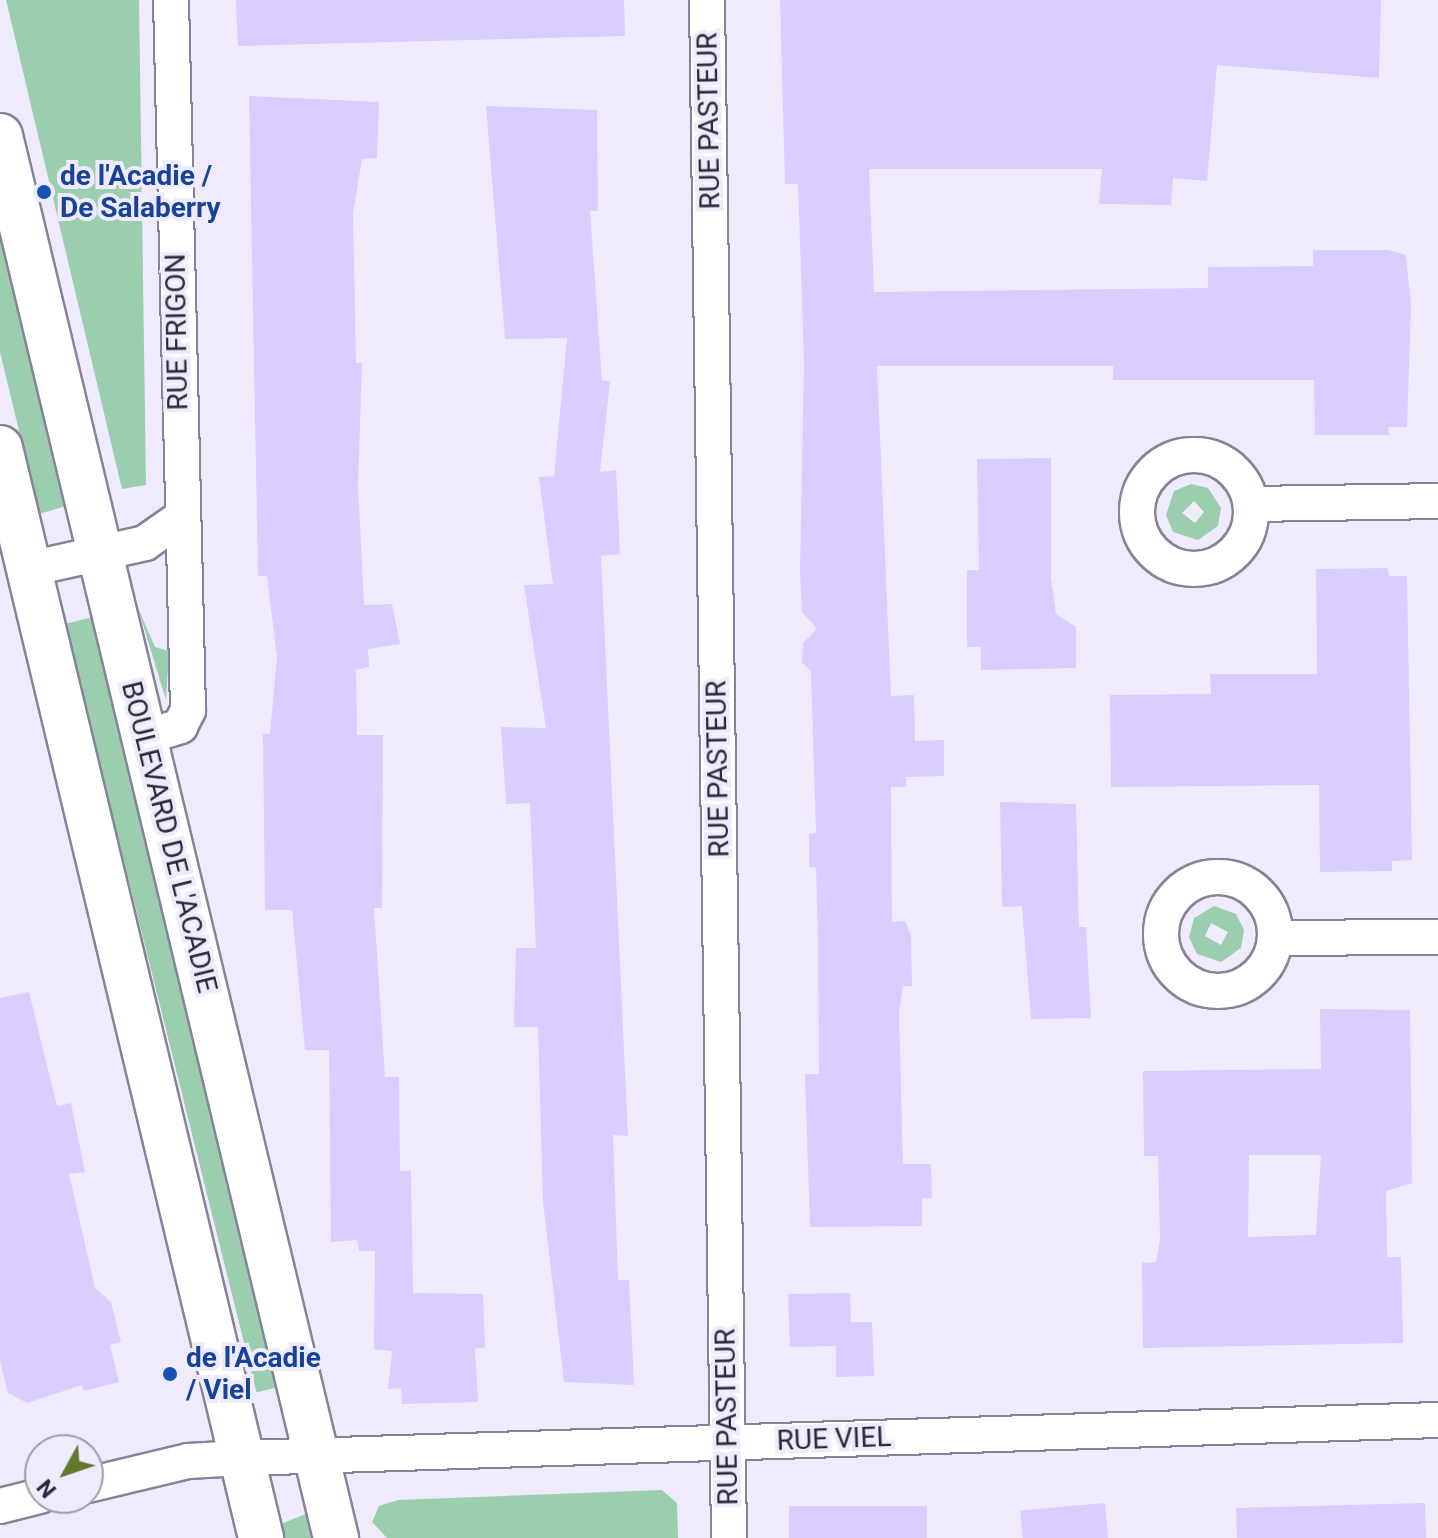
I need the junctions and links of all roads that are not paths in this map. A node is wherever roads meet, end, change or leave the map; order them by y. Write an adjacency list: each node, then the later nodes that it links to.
1 (171, 0): 7 (street, RUE FRIGON)
2 (707, 0): 14 (street, RUE PASTEUR)
3 (0, 136): 8 (main road, BOULEVARD DE L'ACADIE)
4 (0, 448): 9 (main road)
5 (1438, 501): 6 (street)
6 (1251, 504)
7 (179, 519): 8 (street); 10 (street, RUE FRIGON)
8 (101, 553): 9 (street); 10 (main road, BOULEVARD DE L'ACADIE)
9 (29, 569): 16 (main road)
10 (145, 737): 15 (main road, BOULEVARD DE L'ACADIE)
11 (1438, 937): 12 (street)
12 (1275, 938)
13 (1438, 1420): 14 (street, RUE VIEL)
14 (729, 1442): 15 (street, RUE VIEL); 22 (street, RUE PASTEUR)
15 (316, 1457): 16 (street, RUE VIEL); 21 (main road, BOULEVARD DE L'ACADIE)
16 (242, 1458): 17 (street, RUE VIEL); 20 (main road)
17 (104, 1481)
18 (24, 1500): 19 (street)
19 (0, 1506)
20 (261, 1538)
21 (336, 1538)
22 (729, 1538)

